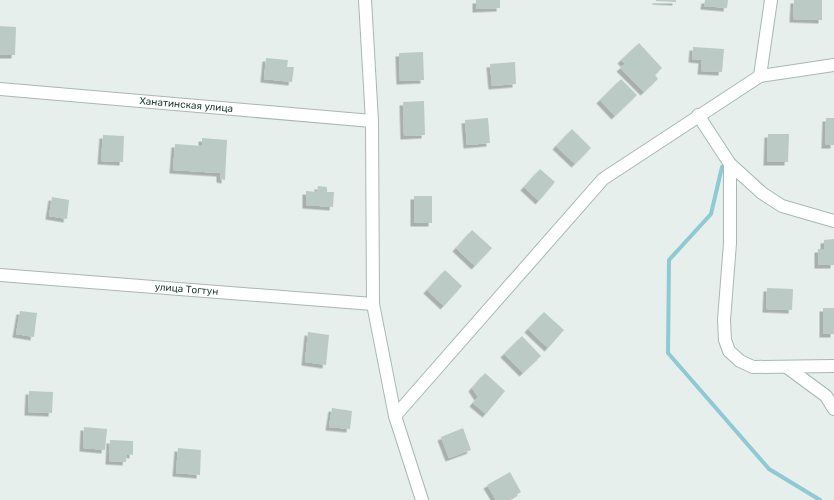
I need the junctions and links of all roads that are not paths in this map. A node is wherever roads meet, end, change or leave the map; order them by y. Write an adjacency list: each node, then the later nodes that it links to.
1 (365, 0): 7 (street)
2 (771, 0): 4 (street)
3 (834, 65): 4 (street)
4 (760, 76): 6 (street)
5 (0, 89): 7 (street, Ханатинская улица)
6 (698, 115): 8 (street); 15 (street)
7 (372, 122): 11 (street)
8 (730, 164): 9 (street); 13 (street)
9 (834, 221)
10 (0, 275): 11 (street, улица Тогтун)
11 (373, 304): 15 (street)
12 (834, 366): 13 (street)
13 (788, 368): 14 (street)
14 (834, 408)
15 (395, 416): 16 (street)
16 (422, 500)

